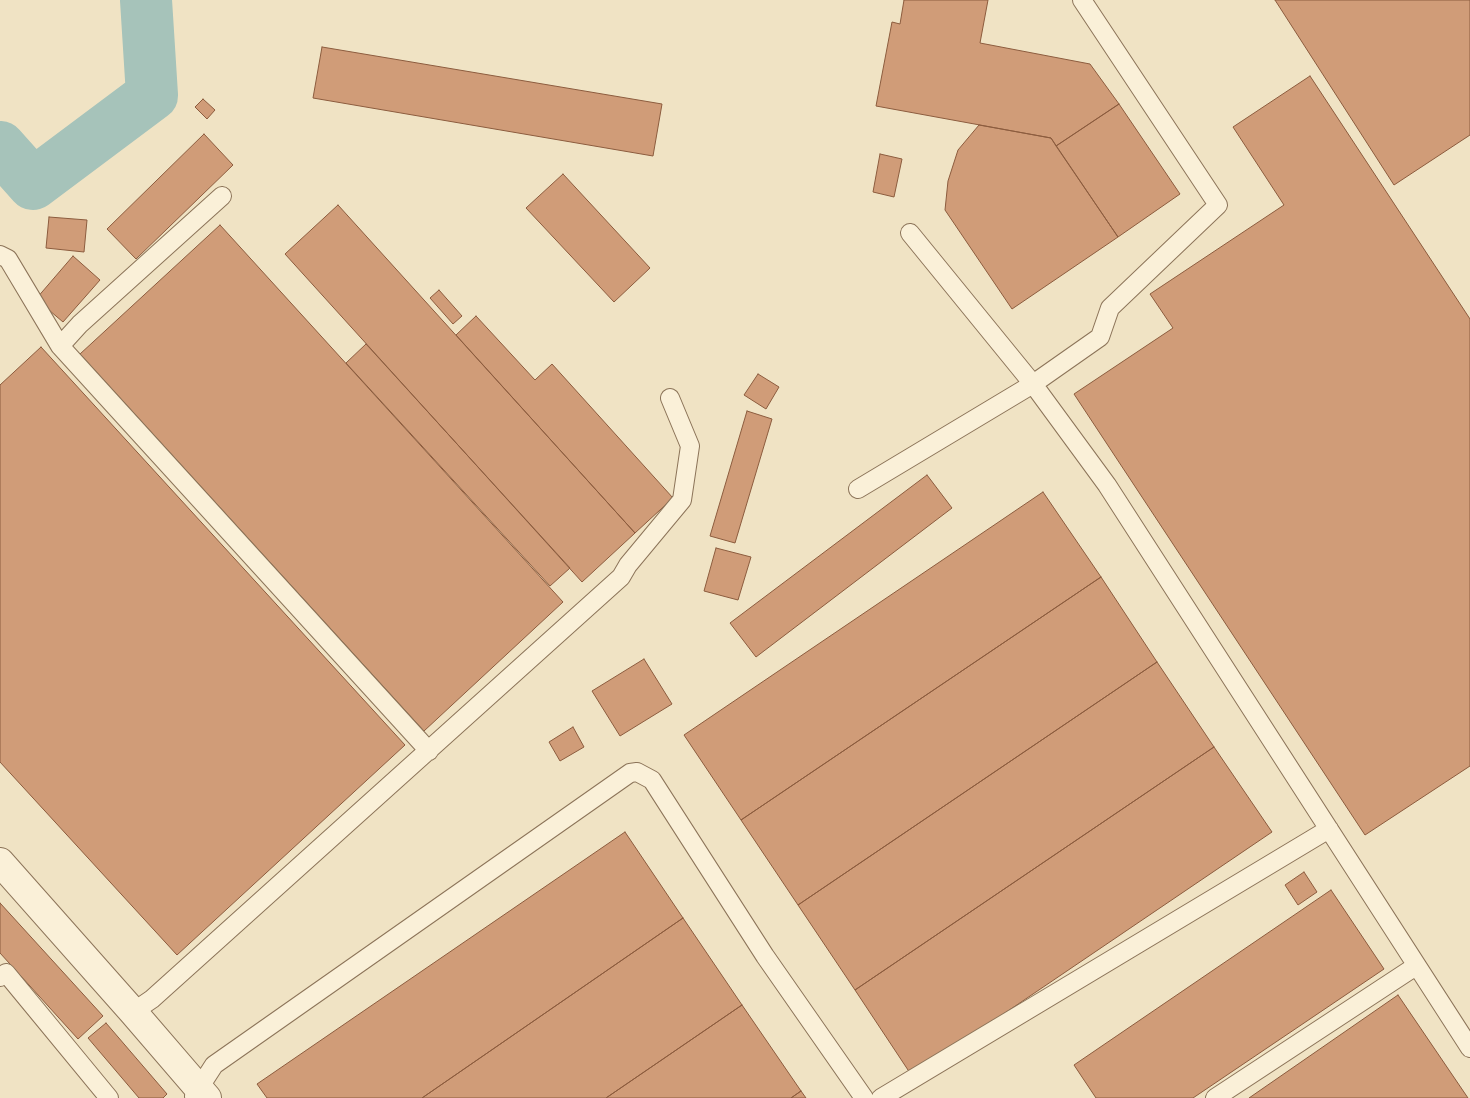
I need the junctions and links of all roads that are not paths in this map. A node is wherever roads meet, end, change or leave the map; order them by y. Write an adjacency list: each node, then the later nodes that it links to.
1 (1082, 0): 6 (lane)
2 (222, 196): 5 (lane)
3 (910, 233): 6 (lane)
4 (0, 255): 5 (lane)
5 (60, 346): 9 (lane)
6 (1033, 384): 8 (lane); 10 (lane)
7 (670, 398): 9 (lane)
8 (858, 489)
9 (429, 751): 14 (lane)
10 (1329, 829): 12 (lane); 19 (lane)
11 (3, 868): 14 (street)
12 (1416, 966): 15 (lane); 20 (lane)
13 (0, 977): 17 (lane)
14 (133, 1012): 16 (street)
15 (1470, 1048)
16 (200, 1095): 18 (lane)
17 (109, 1098)
18 (864, 1098)
19 (881, 1098)
20 (1215, 1098)

